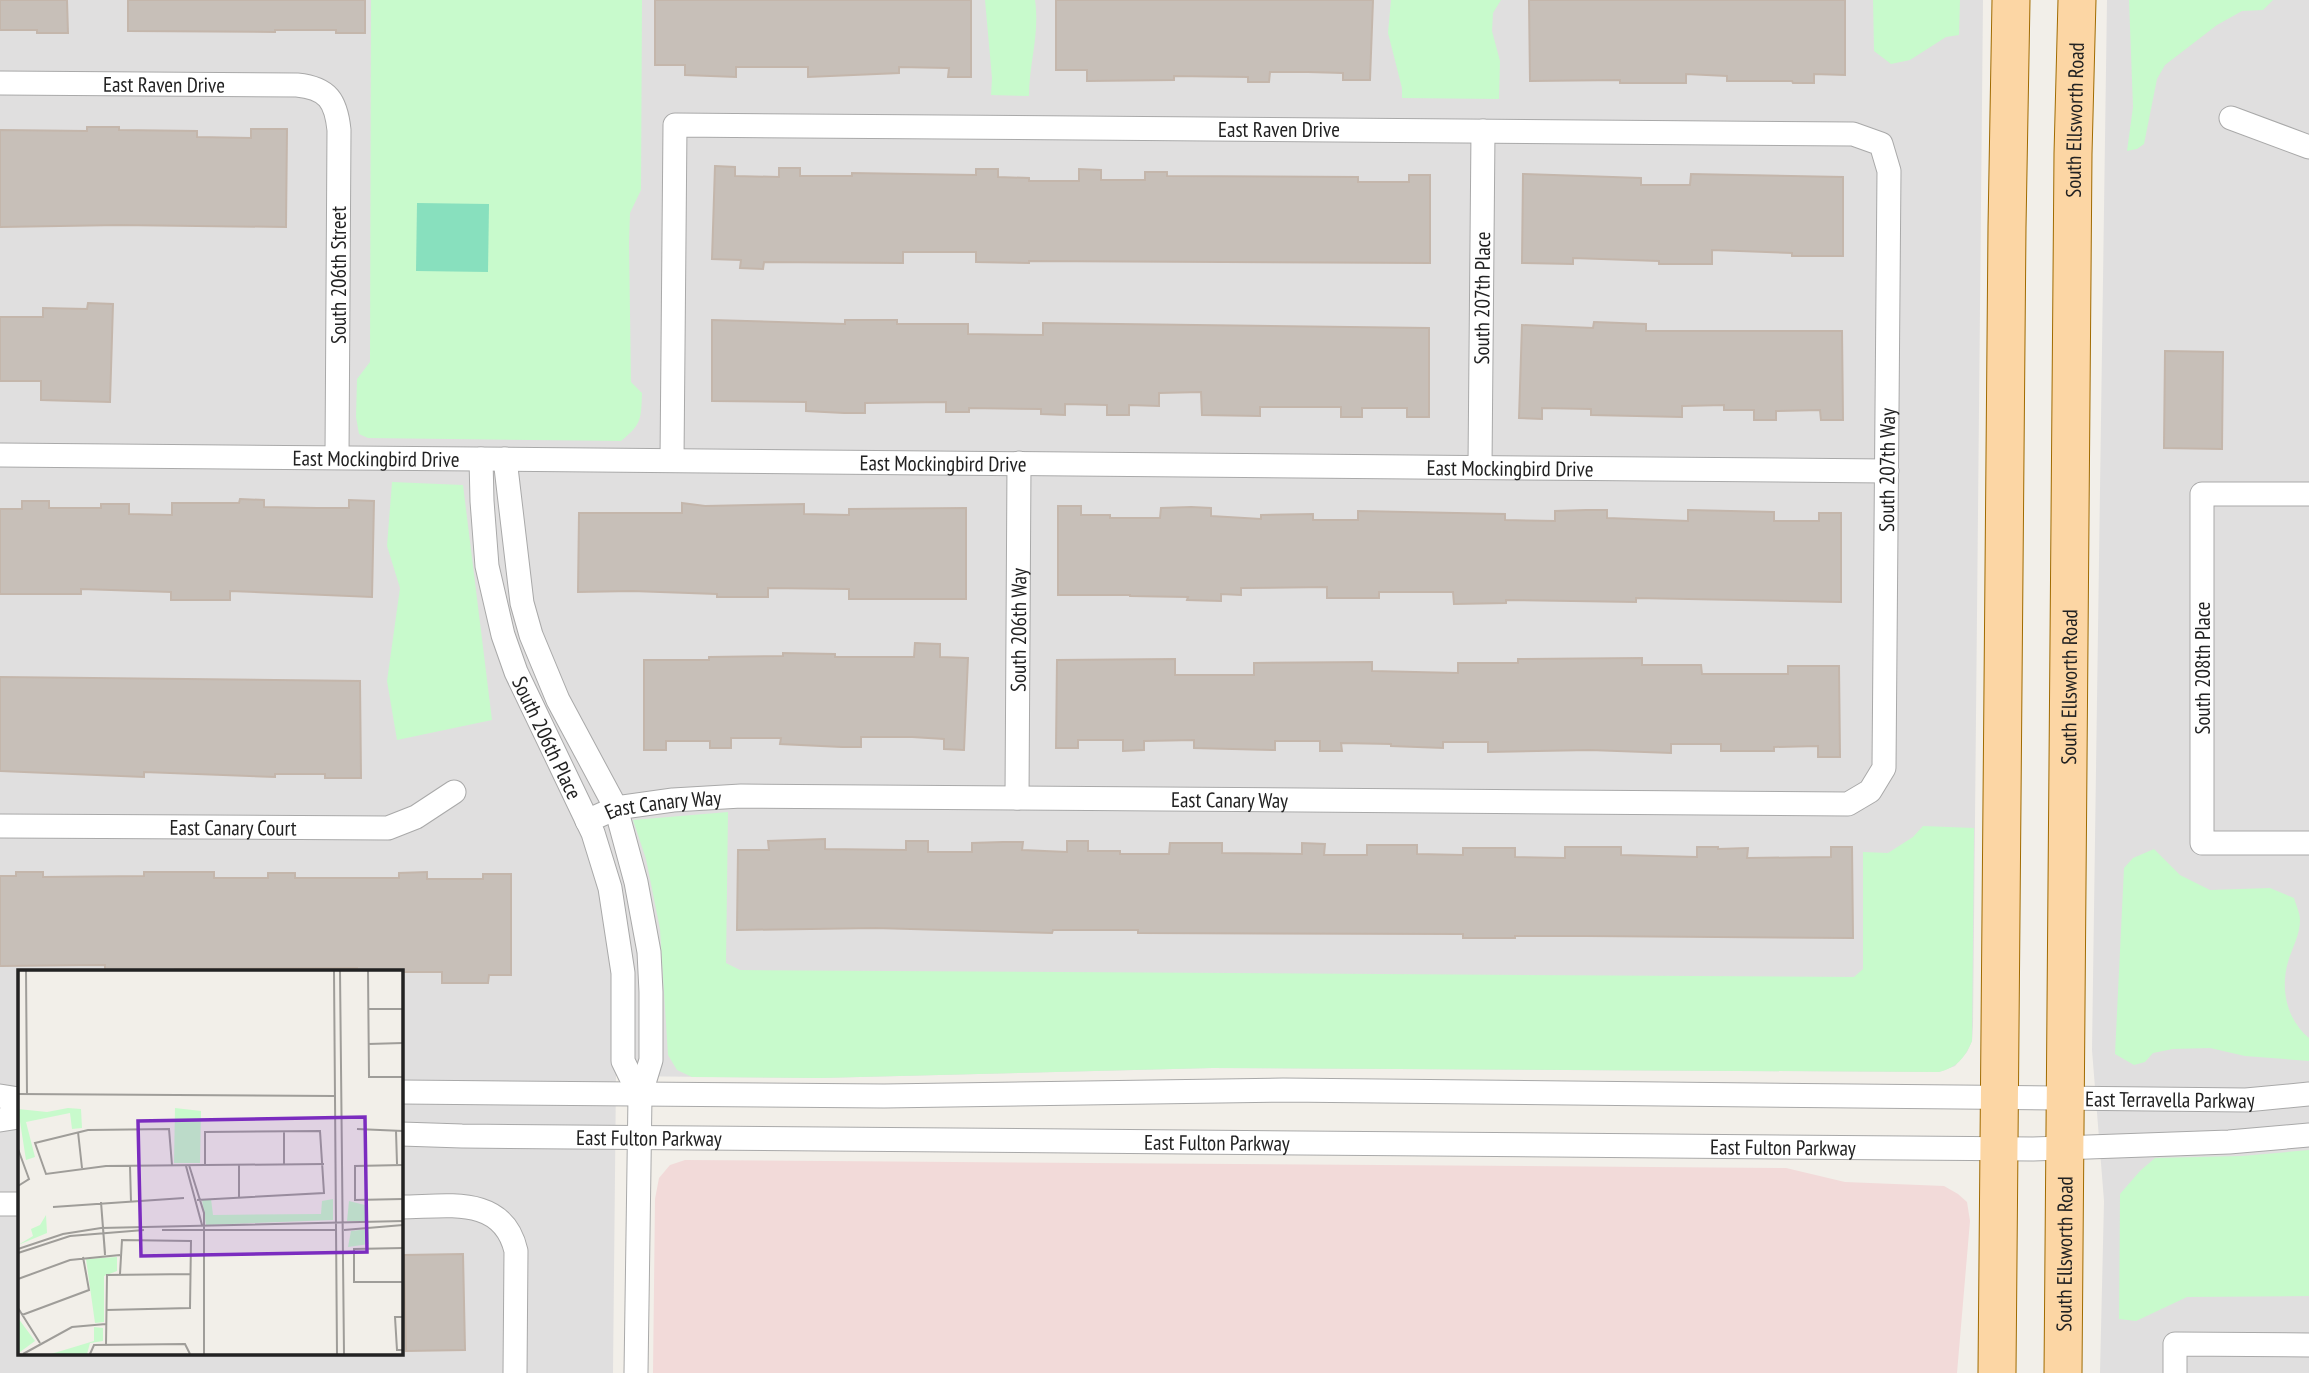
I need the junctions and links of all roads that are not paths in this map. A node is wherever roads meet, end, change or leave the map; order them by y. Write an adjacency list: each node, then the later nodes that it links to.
1 (2011, 0): 29 (main road, South Ellsworth Road)
2 (2077, 0): 29 (main road, South Ellsworth Road)
3 (0, 83): 4 (street, East Raven Drive)
4 (328, 96): 10 (street, South 206th Street)
5 (2231, 118): 8 (street)
6 (1483, 131): 7 (street, East Raven Drive); 13 (street, East Raven Drive); 15 (street, South 207th Place)
7 (1881, 145): 16 (street, South 207th Way)
8 (2309, 147)
9 (0, 455): 10 (street, East Mockingbird Drive)
10 (337, 457): 11 (street, East Mockingbird Drive)
11 (481, 459): 12 (street, East Mockingbird Drive); 22 (street, South 206th Place)
12 (505, 459): 13 (street, East Mockingbird Drive); 21 (street, South 206th Place)
13 (672, 460): 14 (street, East Mockingbird Drive)
14 (1019, 463): 15 (street, East Mockingbird Drive); 20 (street, South 206th Way)
15 (1480, 466): 16 (street, East Mockingbird Drive)
16 (1887, 471): 19 (street, South 207th Way)
17 (2309, 494): 24 (street, South 208th Place)
18 (454, 792): 23 (street, East Canary Court)
19 (1870, 792): 20 (street, East Canary Way)
20 (1017, 798): 21 (street, East Canary Way)
21 (616, 808): 22 (street, East Canary Way); 28 (street, South 206th Place)
22 (587, 821): 28 (street, South 206th Place)
23 (0, 826)
24 (2309, 844)
25 (402, 1092): 28 (street, East Fulton Parkway)
26 (2309, 1094): 29 (street, East Terravella Parkway)
27 (0, 1096): 30 (street)
28 (640, 1096): 29 (street, East Fulton Parkway); 35 (street, South 206th Place)
29 (2032, 1097): 36 (main road, South Ellsworth Road); 36 (main road, South Ellsworth Road)
30 (18, 1099)
31 (18, 1116): 32 (street)
32 (0, 1120)
33 (402, 1134): 35 (street, East Fulton Parkway)
34 (2309, 1135): 36 (street, East Terravella Parkway)
35 (640, 1137): 36 (street, East Fulton Parkway); 42 (street, South 206th Place)
36 (2032, 1148): 43 (main road, South Ellsworth Road); 44 (main road, South Ellsworth Road)
37 (0, 1204): 38 (street)
38 (18, 1204)
39 (402, 1207): 41 (street)
40 (2309, 1345): 45 (street)
41 (515, 1373)
42 (636, 1373)
43 (1997, 1373)
44 (2063, 1373)
45 (2175, 1373)

